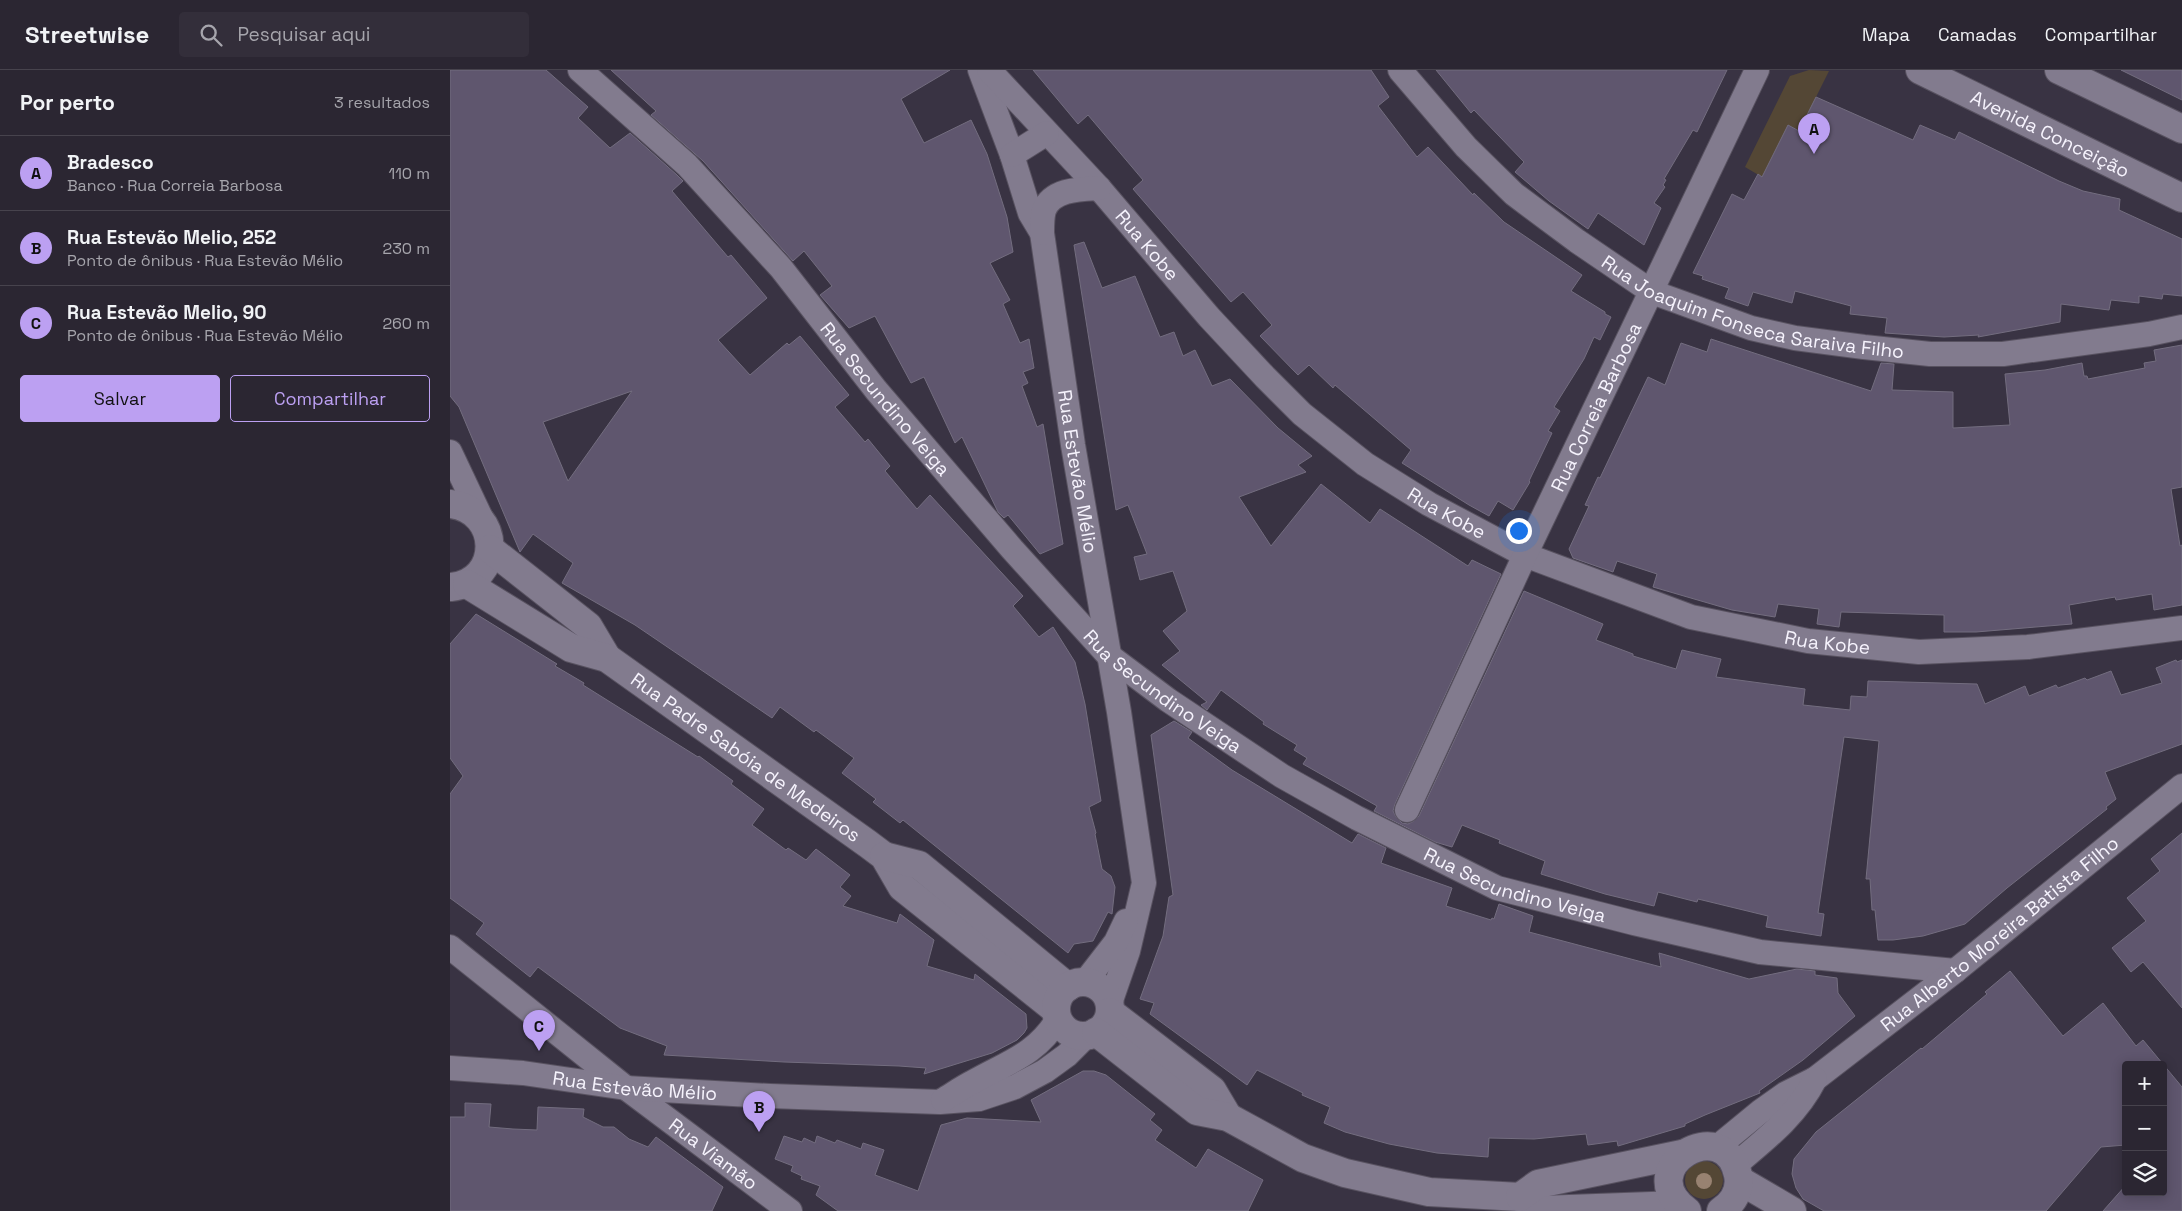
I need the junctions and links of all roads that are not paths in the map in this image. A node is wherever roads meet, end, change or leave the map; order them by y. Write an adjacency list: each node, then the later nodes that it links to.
1 (580, 70): 23 (street, Rua Secundino Veiga)
2 (980, 70): 10 (street, Rua Estevão Mélio)
3 (989, 70): 9 (street, Rua Kobe)
4 (1400, 70): 14 (street, Rua Joaquim Fonseca Saraiva Filho)
5 (1757, 70): 14 (street, Rua Correia Barbosa)
6 (1920, 70): 12 (street, Avenida Conceição)
7 (2059, 70): 8 (street)
8 (2182, 129)
9 (1047, 133): 10 (street); 11 (street, Rua Kobe)
10 (1012, 155): 13 (street, Rua Estevão Mélio)
11 (1099, 188): 13 (street); 20 (street, Rua Kobe)
12 (2182, 198)
13 (1042, 233): 23 (street, Rua Estevão Mélio)
14 (1652, 292): 15 (street, Rua Joaquim Fonseca Saraiva Filho); 20 (street, Rua Correia Barbosa)
15 (2182, 327)
16 (450, 452): 18 (street)
17 (450, 504): 18 (street)
18 (483, 522): 19 (street)
19 (490, 549): 21 (street); 24 (street, Rua Padre Sabóia de Medeiros)
20 (1525, 555): 22 (street, Rua Kobe); 26 (street, Rua Correia Barbosa)
21 (455, 588): 24 (street, Rua Padre Sabóia de Medeiros)
22 (2182, 628)
23 (1108, 655): 27 (street, Rua Estevão Mélio); 29 (street, Rua Secundino Veiga)
24 (607, 658): 30 (street, Rua Padre Sabóia de Medeiros)
25 (2182, 786): 29 (street, Rua Alberto Moreira Batista Filho)
26 (1407, 810)
27 (1144, 883): 30 (street); 31 (street, Rua Estevão Mélio)
28 (450, 947): 33 (street, Rua Viamão)
29 (1956, 971): 36 (street, Rua Alberto Moreira Batista Filho)
30 (1067, 1000): 31 (street); 31 (street); 34 (street)
31 (1101, 1020): 34 (street, Rua Estevão Mélio); 37 (street)
32 (450, 1068): 33 (street, Rua Estevão Mélio)
33 (626, 1088): 34 (street, Rua Estevão Mélio); 39 (street, Rua Viamão)
34 (940, 1102)
35 (1682, 1154): 36 (street); 37 (street); 38 (street)
36 (1730, 1164): 40 (street); 41 (street)
37 (1520, 1197): 38 (street)
38 (1682, 1208)
39 (790, 1211)
40 (1721, 1211)
41 (1792, 1211)

